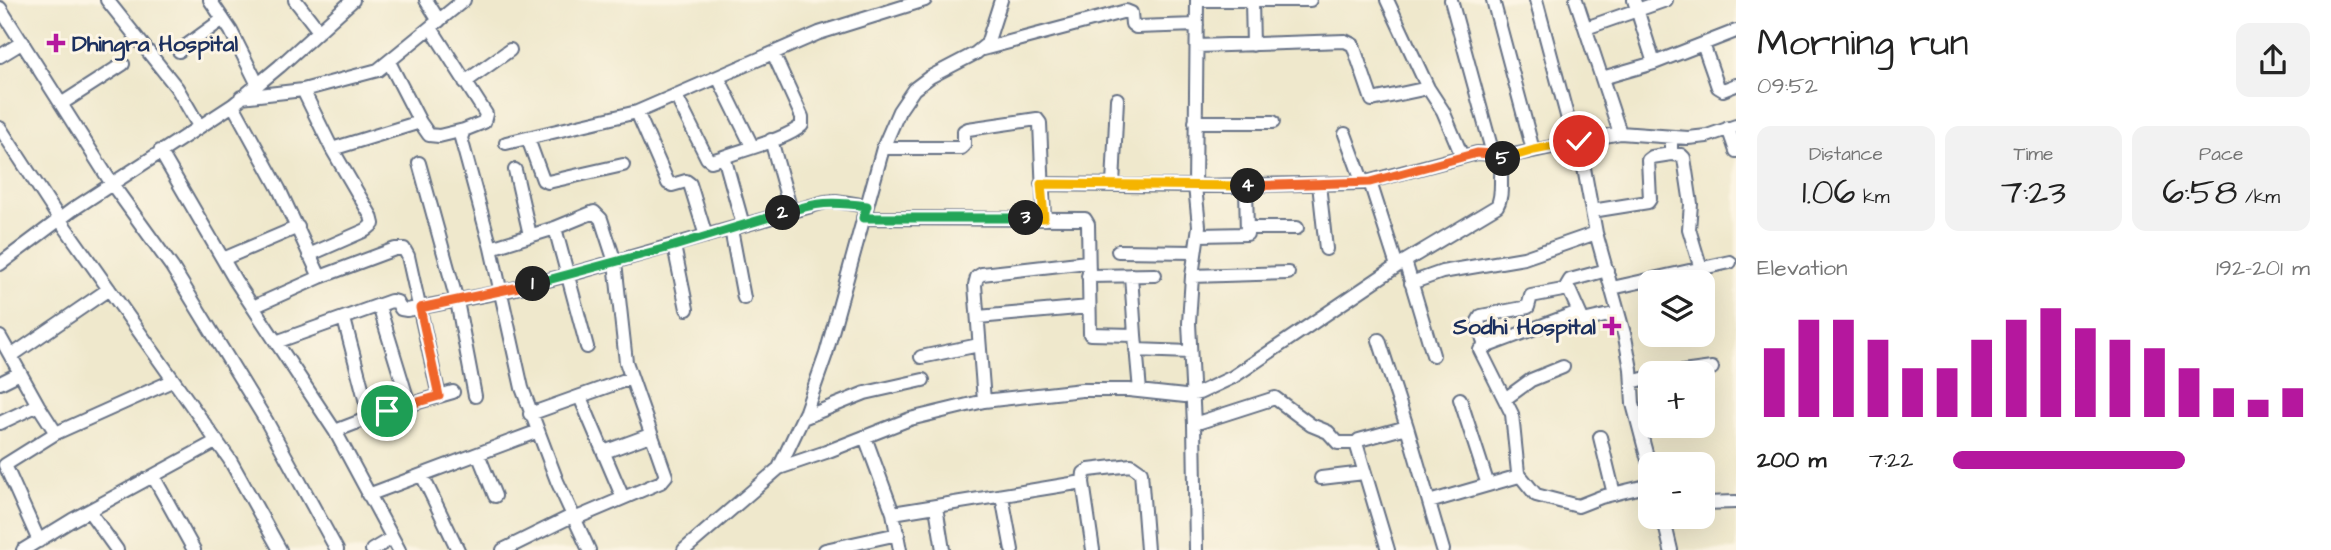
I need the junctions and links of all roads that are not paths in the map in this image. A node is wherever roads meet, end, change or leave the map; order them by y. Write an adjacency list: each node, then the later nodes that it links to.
1 (107, 0): 52 (street)
2 (210, 0): 19 (street)
3 (295, 0): 23 (street)
4 (353, 0): 23 (street)
5 (426, 0): 20 (street)
6 (464, 0): 20 (street)
7 (925, 0): 32 (street)
8 (1001, 0): 29 (street)
9 (1310, 0): 16 (street)
10 (1387, 0): 42 (street)
11 (1451, 0): 71 (street)
12 (1493, 0): 66 (street)
13 (1536, 0): 61 (street)
14 (1576, 0): 22 (street)
15 (1666, 0): 17 (street)
16 (1252, 1): 21 (street); 27 (street)
17 (1636, 6): 22 (street); 35 (street)
18 (0, 8): 25 (street)
19 (223, 19): 30 (street); 40 (street)
20 (435, 24): 34 (street); 39 (street)
21 (1197, 25): 28 (street); 29 (street)
22 (1586, 28): 38 (street)
23 (319, 31): 40 (street)
24 (1736, 31): 26 (street)
25 (23, 42): 33 (street); 47 (street)
26 (1703, 44): 35 (street); 41 (street)
27 (1253, 45): 28 (street); 42 (street)
28 (1197, 46): 51 (street)
29 (983, 49): 65 (street)
30 (179, 51)
31 (510, 51): 39 (street)
32 (774, 53): 37 (street); 60 (street)
33 (0, 56)
34 (389, 62): 43 (street); 50 (street)
35 (1654, 63): 38 (street)
36 (123, 64): 47 (street)
37 (719, 77): 44 (street); 63 (street)
38 (1602, 78): 56 (street)
39 (465, 82): 55 (street)
40 (257, 83): 46 (street)
41 (1736, 85)
42 (1428, 88): 70 (street)
43 (303, 90): 46 (street); 64 (street)
44 (676, 96): 48 (street); 72 (street)
45 (1117, 99): 80 (street)
46 (237, 101): 52 (street); 88 (street)
47 (61, 104): 77 (street)
48 (637, 112): 59 (street); 96 (street)
49 (1273, 121): 51 (street)
50 (420, 122): 55 (street); 64 (street)
51 (1195, 122): 81 (street)
52 (200, 126): 67 (street)
53 (1732, 127): 58 (street); 68 (street)
54 (0, 128): 87 (street)
55 (464, 130): 98 (street)
56 (1620, 133): 58 (street); 61 (street)
57 (1345, 134): 76 (street)
58 (1671, 137): 69 (street)
59 (527, 139): 62 (street); 74 (street)
60 (771, 140): 63 (street); 83 (street)
61 (1577, 141): 66 (street); 84 (street)
62 (506, 143)
63 (752, 146): 72 (street)
64 (332, 149): 102 (street)
65 (883, 149): 78 (street); 85 (street)
66 (1534, 150): 71 (street)
67 (160, 151): 77 (street); 103 (street)
68 (1736, 152)
69 (1671, 155): 84 (street); 109 (street)
70 (1462, 156): 71 (street); 76 (street)
71 (1499, 156): 107 (street)
72 (721, 158): 89 (street)
73 (419, 163): 124 (street)
74 (623, 165)
75 (514, 170): 94 (street)
76 (1367, 182): 79 (street); 107 (street)
77 (112, 184): 87 (street); 211 (street)
78 (1041, 184): 80 (street); 86 (street)
79 (1319, 184): 82 (street); 99 (street)
80 (1113, 186): 81 (street)
81 (1195, 186): 82 (street); 95 (street)
82 (1246, 186): 91 (street)
83 (791, 211): 85 (street); 89 (street)
84 (1592, 211): 93 (street)
85 (865, 212): 86 (street); 167 (street)
86 (1044, 218): 105 (street)
87 (60, 220): 108 (street); 120 (street)
88 (298, 227): 102 (street); 103 (street)
89 (737, 227): 96 (street); 123 (street)
90 (555, 228): 94 (street); 104 (street); 112 (street)
91 (1248, 228): 92 (street); 95 (street)
92 (1297, 228)
93 (1596, 233): 110 (street); 118 (street)
94 (530, 235): 98 (street)
95 (1199, 235): 101 (street)
96 (706, 236): 97 (street)
97 (674, 246): 104 (street); 129 (street)
98 (491, 248): 122 (street)
99 (1326, 249)
100 (1118, 251): 101 (street)
101 (1195, 252): 116 (street)
102 (309, 254): 117 (street)
103 (223, 259): 126 (street)
104 (615, 262): 112 (street); 148 (street)
105 (1087, 262): 115 (street); 132 (street)
106 (1730, 262): 109 (street)
107 (1401, 263): 118 (street); 156 (street)
108 (0, 264)
109 (1701, 269): 119 (street)
110 (1607, 270): 119 (street); 121 (street)
111 (1288, 273): 116 (street)
112 (568, 275): 122 (street); 140 (street)
113 (1131, 275): 114 (street); 115 (street); 134 (street)
114 (1155, 275)
115 (1088, 276): 127 (street)
116 (1192, 276): 142 (street)
117 (320, 277): 126 (street); 128 (street)
118 (1410, 283): 143 (street)
119 (1612, 288): 131 (street)
120 (109, 289): 144 (street); 151 (street)
121 (1568, 289): 130 (street); 139 (street)
122 (500, 292): 124 (street); 165 (street)
123 (744, 298)
124 (457, 301): 128 (street); 158 (street)
125 (379, 306): 128 (street); 133 (street); 163 (street)
126 (253, 307): 137 (street)
127 (1089, 307): 132 (street); 134 (street)
128 (420, 308): 157 (street)
129 (687, 309)
130 (1578, 312): 131 (street); 139 (street)
131 (1618, 313): 152 (street)
132 (978, 317): 138 (street)
133 (344, 319): 137 (street); 166 (street)
134 (1135, 335): 141 (street)
135 (0, 337): 144 (street)
136 (1379, 340): 170 (street)
137 (276, 342): 171 (street)
138 (979, 345): 145 (street); 162 (street)
139 (1485, 346): 160 (street)
140 (587, 347)
141 (1136, 350): 142 (street); 154 (street)
142 (1190, 352): 156 (street)
143 (1433, 355)
144 (11, 356): 147 (street)
145 (921, 357)
146 (1563, 367): 160 (street)
147 (20, 373): 153 (street); 164 (street)
148 (631, 378): 159 (street); 174 (street)
149 (923, 380): 167 (street)
150 (1638, 380): 152 (street)
151 (172, 381): 173 (street); 177 (street)
152 (1632, 382): 180 (street)
153 (0, 383)
154 (1140, 391): 156 (street); 162 (street)
155 (453, 392): 157 (street)
156 (1193, 395): 169 (street)
157 (439, 396): 163 (street)
158 (475, 396)
159 (580, 397): 165 (street); 179 (street)
160 (1505, 399): 187 (street)
161 (1460, 400): 190 (street)
162 (984, 401): 175 (street)
163 (409, 404): 166 (street)
164 (38, 405): 168 (street); 173 (street)
165 (530, 414): 172 (street)
166 (370, 418): 171 (street)
167 (803, 418): 183 (street)
168 (0, 423)
169 (1195, 424): 178 (street); 224 (street)
170 (1407, 428): 178 (street); 197 (street)
171 (335, 431): 193 (street)
172 (536, 432): 181 (street); 203 (street)
173 (56, 433): 182 (street)
174 (650, 435): 179 (street); 196 (street)
175 (865, 437): 183 (street); 202 (street)
176 (1600, 437): 192 (street)
177 (217, 441): 186 (street); 210 (street)
178 (1356, 443): 184 (street)
179 (604, 452): 196 (street)
180 (1646, 452)
181 (478, 454): 185 (street); 194 (street)
182 (2, 466): 207 (street)
183 (779, 468): 217 (street)
184 (1364, 473): 188 (street); 225 (street)
185 (422, 475): 193 (street); 214 (street)
186 (153, 476): 201 (street); 209 (street)
187 (1519, 476): 190 (street); 192 (street)
188 (1321, 478)
189 (1083, 482): 195 (street); 222 (street); 223 (street)
190 (1488, 485): 197 (street)
191 (1638, 488): 192 (street)
192 (1614, 494)
193 (368, 495): 206 (street)
194 (495, 496)
195 (1002, 496): 200 (street); 221 (street)
196 (623, 498): 203 (street)
197 (1429, 502): 226 (street)
198 (1736, 502): 199 (street)
199 (1715, 503)
200 (936, 507): 202 (street); 220 (street)
201 (89, 511): 207 (street); 208 (street)
202 (893, 513): 205 (street)
203 (573, 518): 215 (street); 216 (street)
204 (1666, 529): 227 (street)
205 (898, 534): 218 (street); 219 (street)
206 (392, 538): 212 (street); 213 (street)
207 (33, 546)
208 (117, 550)
209 (194, 550)
210 (280, 550)
211 (337, 550)
212 (372, 550)
213 (399, 550)
214 (458, 550)
215 (503, 550)
216 (589, 550)
217 (684, 550)
218 (825, 550)
219 (900, 550)
220 (943, 550)
221 (1012, 550)
222 (1093, 550)
223 (1147, 550)
224 (1196, 550)
225 (1388, 550)
226 (1443, 550)
227 (1671, 550)

